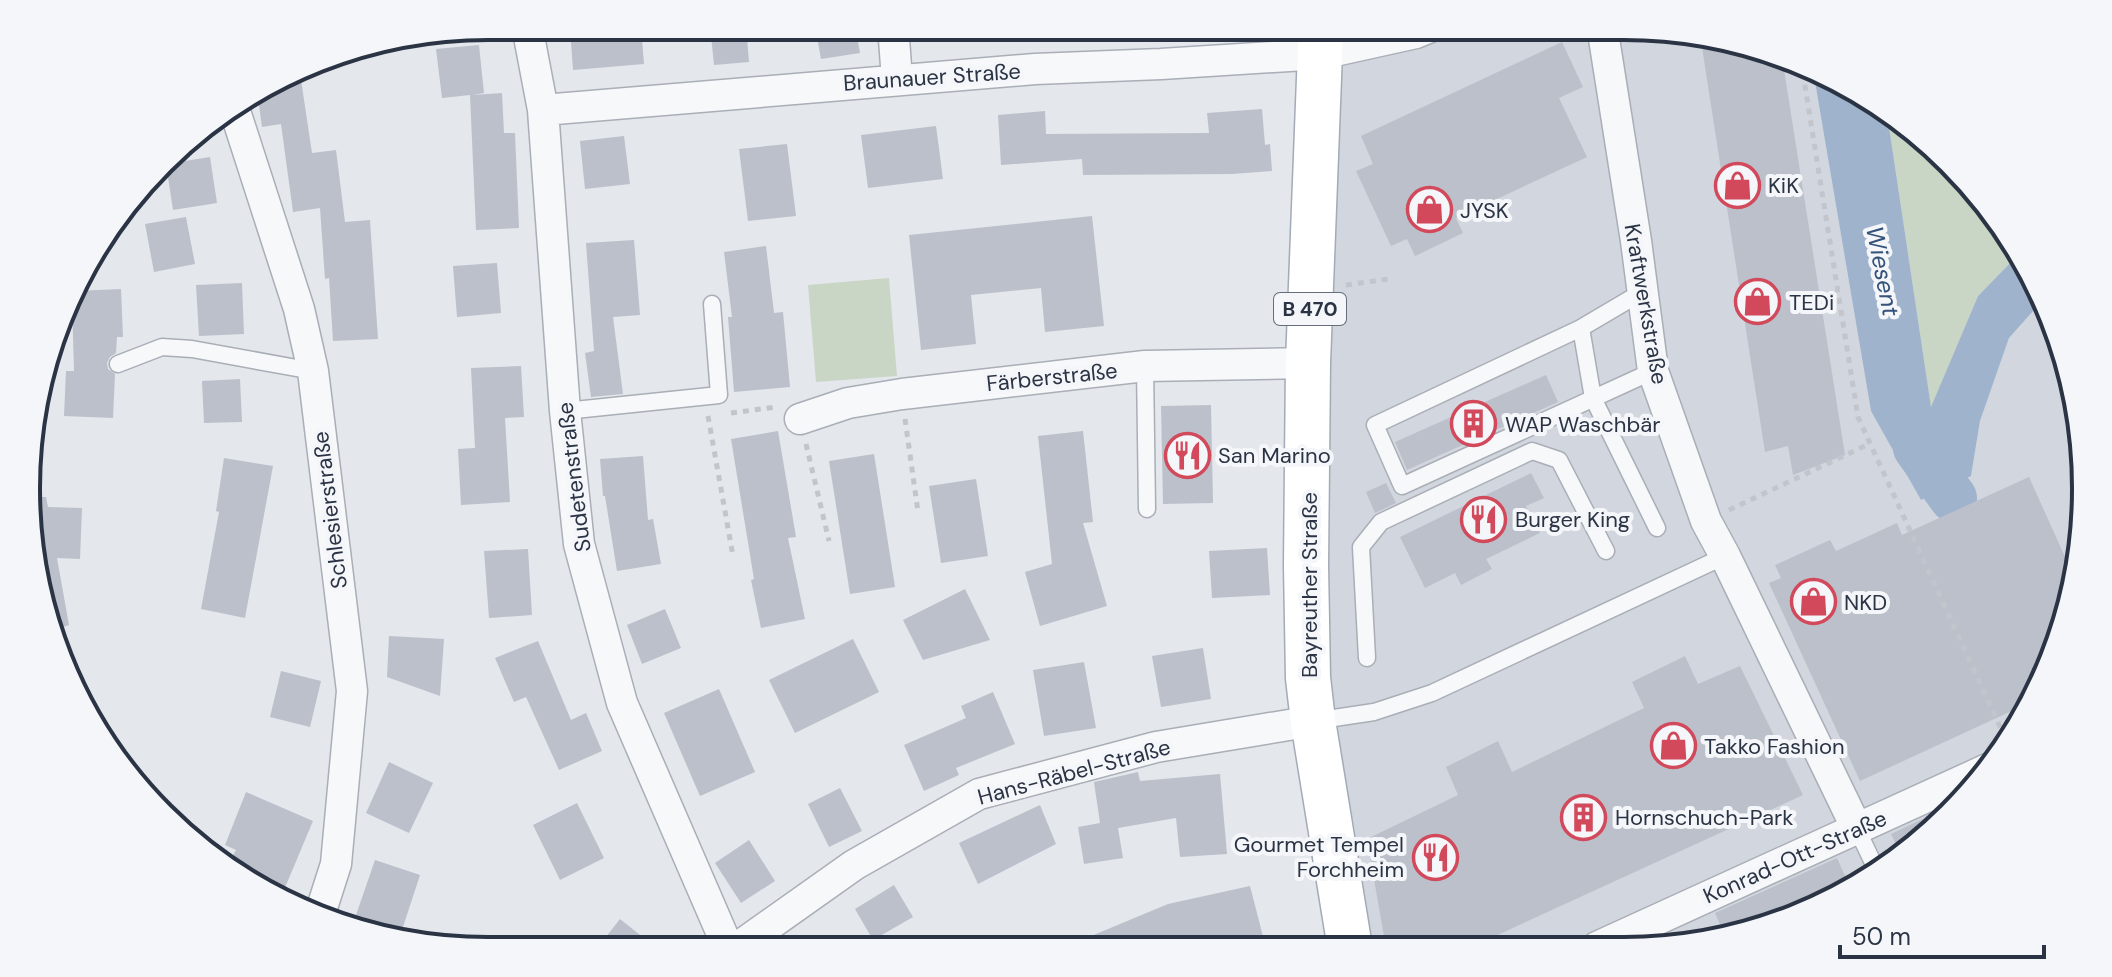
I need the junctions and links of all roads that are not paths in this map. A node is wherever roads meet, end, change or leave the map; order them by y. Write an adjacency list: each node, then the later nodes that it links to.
1 (530, 40): 6 (street, Sudetenstraße)
2 (894, 40): 5 (street)
3 (1321, 40): 5 (street, Braunauer Straße); 11 (main road, Bayreuther Straße / B 470)
4 (1604, 40): 8 (street, Kraftwerkstraße)
5 (897, 79): 6 (street, Braunauer Straße)
6 (543, 110): 17 (street, Sudetenstraße)
7 (237, 117): 14 (street, Schlesierstraße)
8 (1642, 292): 10 (lane); 15 (street, Kraftwerkstraße)
9 (712, 304): 17 (lane)
10 (1581, 328): 16 (lane); 16 (lane)
11 (1308, 363): 13 (street, Färberstraße); 24 (main road, Bayreuther Straße / B 470)
12 (118, 364): 14 (lane)
13 (1145, 366): 18 (street, Färberstraße); 19 (lane)
14 (313, 371): 28 (street, Schlesierstraße)
15 (1653, 371): 16 (lane); 22 (street, Kraftwerkstraße)
16 (1593, 398): 20 (lane)
17 (565, 411): 29 (street, Sudetenstraße)
18 (805, 418)
19 (1147, 509)
20 (1657, 528)
21 (1606, 551): 23 (lane)
22 (1725, 556): 24 (lane); 26 (street, Kraftwerkstraße)
23 (1367, 658)
24 (1313, 721): 30 (street, Hans-Räbel-Straße); 31 (main road, Bayreuther Straße / B 470)
25 (1965, 780): 26 (street, Konrad-Ott-Straße)
26 (1857, 829): 27 (lane); 32 (street, Konrad-Ott-Straße)
27 (1872, 861)
28 (323, 905)
29 (725, 937)
30 (750, 937)
31 (1348, 937)
32 (1628, 937)

